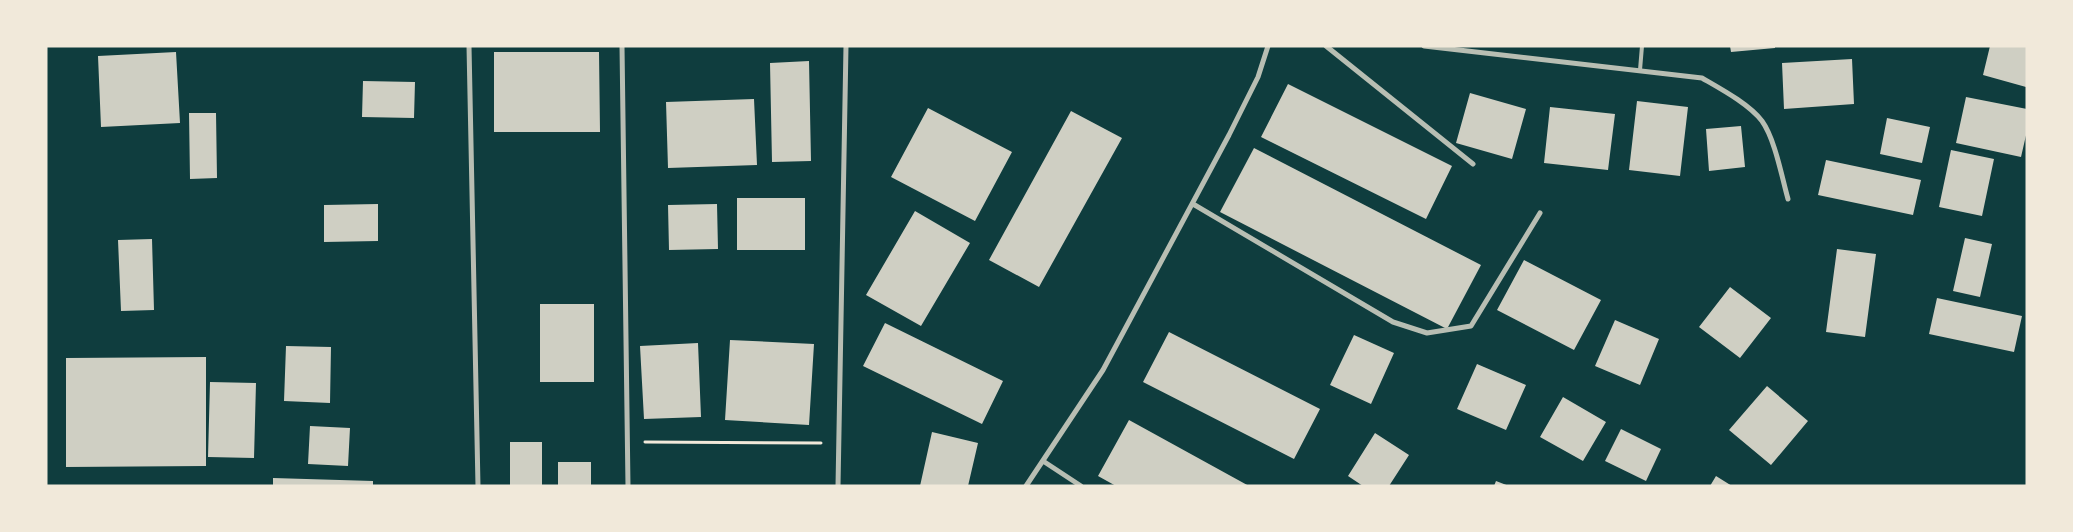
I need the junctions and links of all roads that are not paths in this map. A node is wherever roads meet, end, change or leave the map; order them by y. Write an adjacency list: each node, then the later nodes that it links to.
1 (468, 46): 14 (street)
2 (622, 46): 15 (street)
3 (846, 46): 16 (street)
4 (1268, 46): 11 (street)
5 (1326, 46): 9 (street)
6 (1424, 46): 8 (street)
7 (1642, 46): 8 (lane)
8 (1640, 70): 10 (street)
9 (1473, 164)
10 (1788, 199)
11 (1193, 204): 12 (street); 13 (street)
12 (1540, 213)
13 (1043, 461): 17 (street); 18 (street)
14 (478, 486)
15 (628, 486)
16 (838, 486)
17 (1026, 486)
18 (1081, 486)

